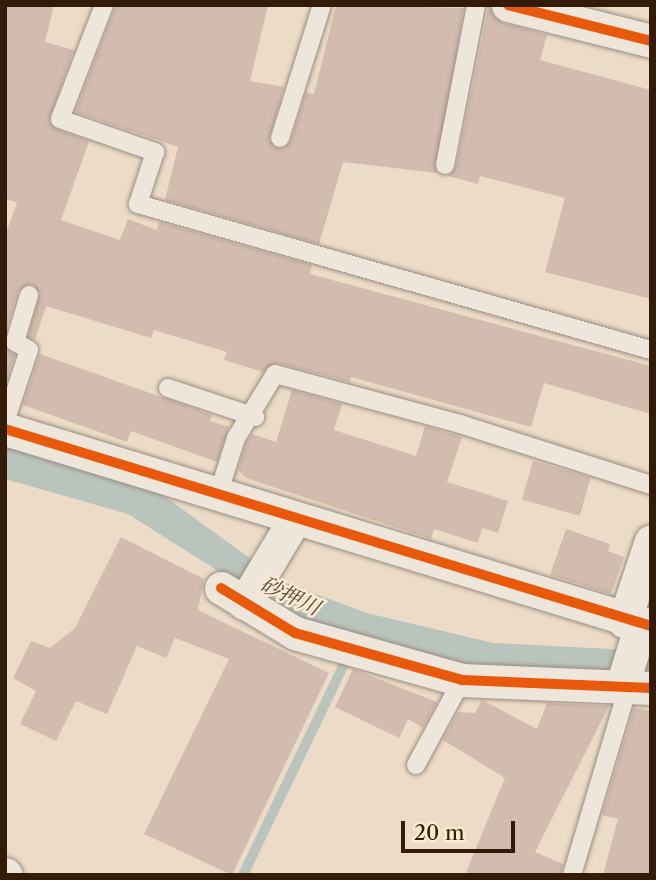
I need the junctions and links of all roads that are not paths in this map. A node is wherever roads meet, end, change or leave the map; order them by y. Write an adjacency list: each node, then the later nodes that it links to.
1 (104, 5): 10 (lane)
2 (322, 5): 7 (lane)
3 (476, 5): 8 (lane)
4 (508, 5): 5 (street)
5 (573, 13): 6 (street)
6 (651, 41)
7 (280, 138)
8 (445, 165)
9 (29, 295): 13 (lane)
10 (651, 350)
11 (168, 388): 12 (lane)
12 (255, 417): 15 (lane); 16 (lane)
13 (5, 422)
14 (5, 429): 16 (street)
15 (651, 485)
16 (218, 495): 17 (street)
17 (294, 520): 19 (street); 20 (street)
18 (651, 541): 19 (street)
19 (639, 623): 21 (street)
20 (462, 680): 21 (street); 22 (lane)
21 (635, 685): 23 (lane)
22 (416, 765)
23 (572, 875)

